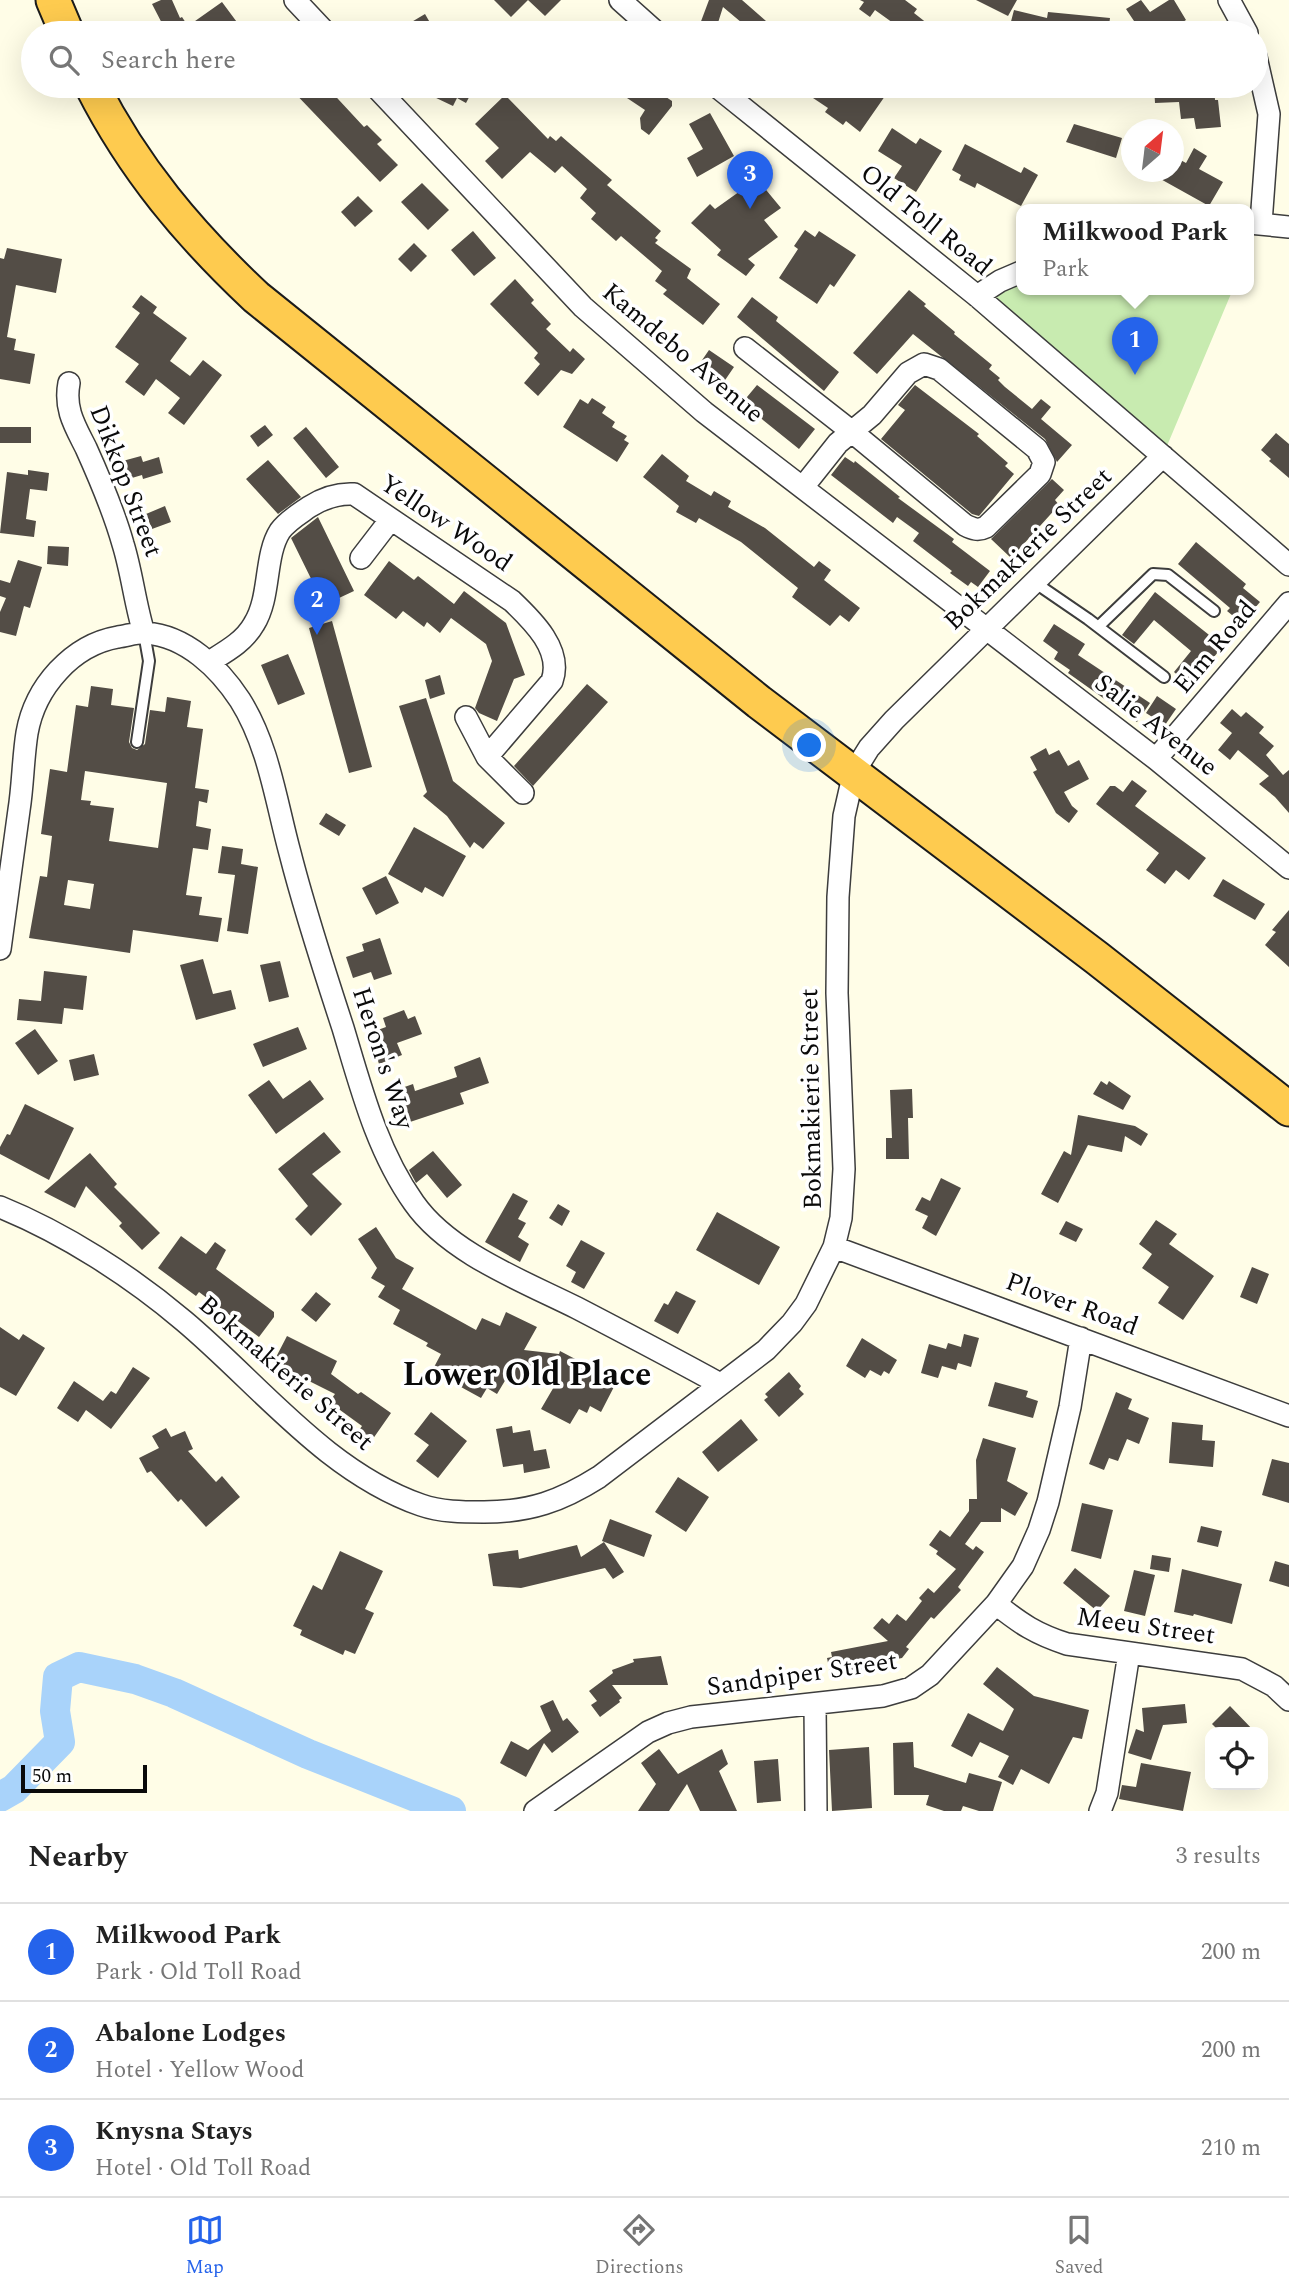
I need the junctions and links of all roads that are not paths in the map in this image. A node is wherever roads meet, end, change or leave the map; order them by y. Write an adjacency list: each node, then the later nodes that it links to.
1 (53, 0): 5 (highway)
2 (295, 0): 6 (street)
3 (620, 0): 7 (street)
4 (1229, 0): 8 (street)
5 (62, 21)
6 (315, 21)
7 (644, 21)
8 (1240, 21)
9 (99, 98): 37 (highway)
10 (386, 98): 21 (street, Kamdebo Avenue)
11 (731, 98): 16 (street, Old Toll Road)
12 (1265, 98): 13 (street)
13 (1255, 223): 14 (street)
14 (1289, 228)
15 (1016, 275): 16 (street)
16 (977, 296): 20 (street, Old Toll Road)
17 (745, 348): 19 (street)
18 (69, 383): 30 (street, Dikkop Street)
19 (850, 431): 19 (street); 21 (street)
20 (1163, 456): 24 (street, Old Toll Road); 25 (street, Bokmakierie Street)
21 (803, 487): 29 (street, Kamdebo Avenue)
22 (391, 519): 23 (street); 31 (street, Yellow Wood); 35 (street, Yellow Wood)
23 (360, 558)
24 (1289, 565)
25 (1034, 582): 28 (lane); 29 (street, Bokmakierie Street)
26 (1289, 603): 36 (street, Elm Road)
27 (1214, 611): 28 (lane)
28 (1099, 626): 32 (lane)
29 (986, 628): 36 (street, Salie Avenue); 37 (street, Bokmakierie Street)
30 (144, 633): 31 (street, Heron's Way); 34 (lane); 40 (street)
31 (209, 662): 45 (street, Heron's Way)
32 (1164, 677)
33 (466, 717): 35 (street)
34 (138, 742)
35 (487, 757): 38 (street)
36 (1156, 759): 39 (street, Salie Avenue)
37 (854, 772): 41 (highway); 43 (street, Bokmakierie Street)
38 (523, 793)
39 (1289, 868)
40 (0, 949)
41 (1289, 1109)
42 (0, 1207): 45 (street, Bokmakierie Street)
43 (834, 1247): 44 (street, Plover Road); 45 (street, Bokmakierie Street)
44 (1081, 1338): 46 (street, Plover Road); 47 (street, Sandpiper Street)
45 (720, 1384)
46 (1289, 1416)
47 (996, 1604): 48 (street, Meeu Street); 50 (street, Sandpiper Street)
48 (1129, 1653): 49 (street, Meeu Street); 53 (street)
49 (1289, 1700)
50 (815, 1705): 51 (street, Sandpiper Street); 52 (street)
51 (535, 1811)
52 (816, 1811)
53 (1100, 1811)

